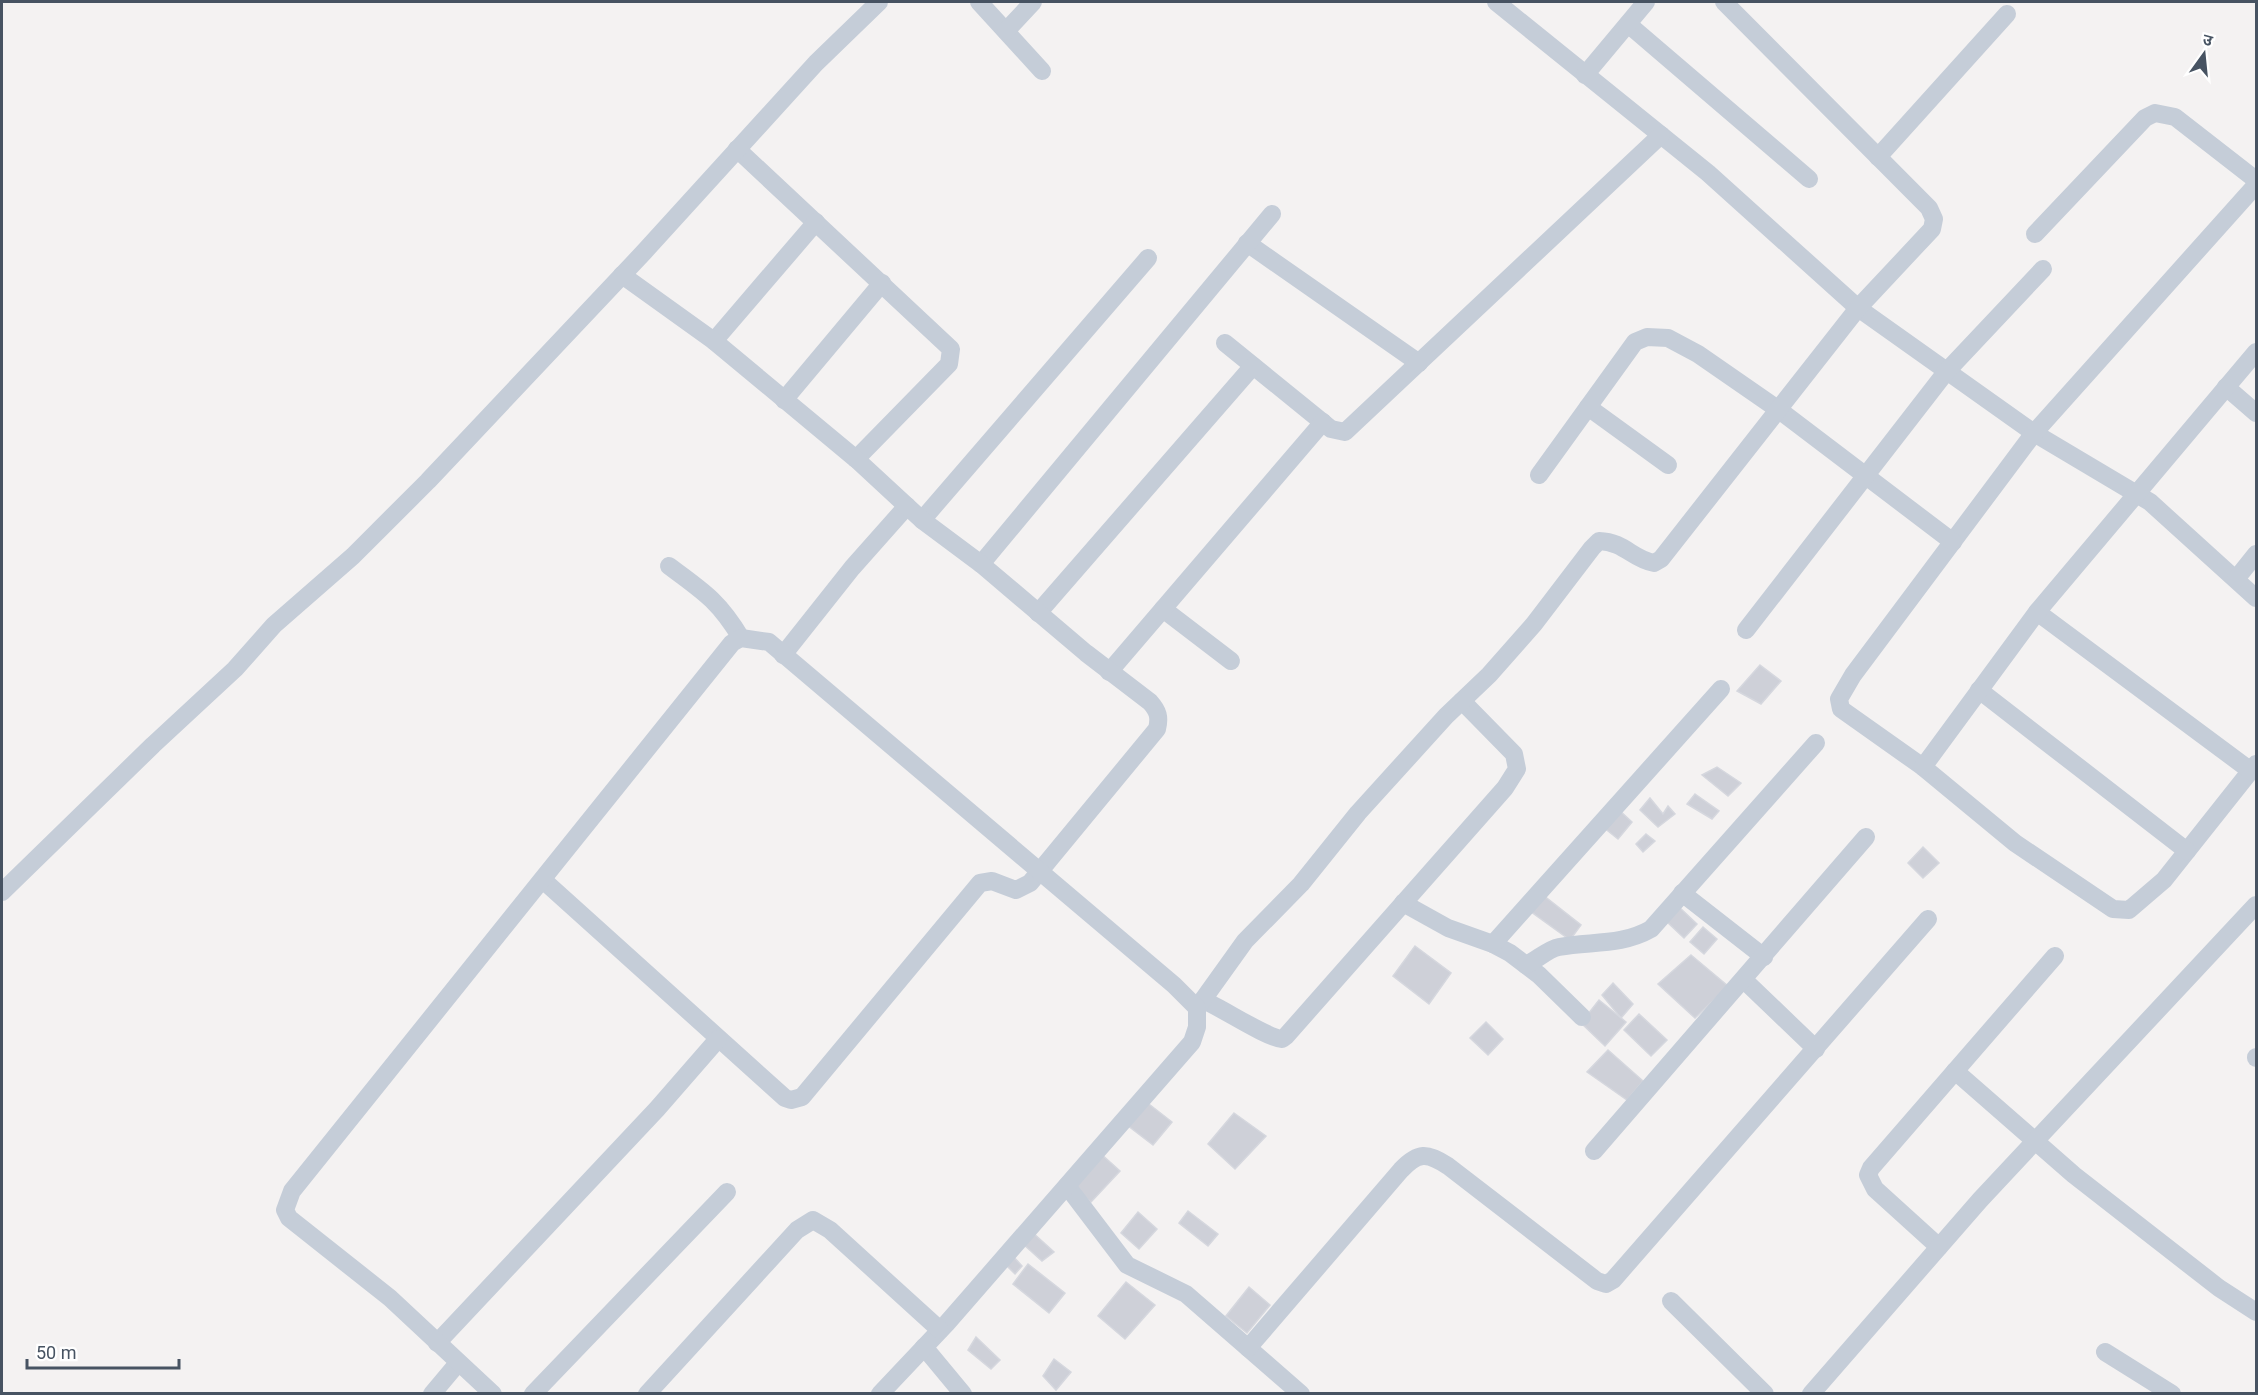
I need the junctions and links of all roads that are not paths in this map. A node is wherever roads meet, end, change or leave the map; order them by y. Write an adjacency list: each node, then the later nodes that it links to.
1 (879, 2): 13 (street)
2 (979, 2): 9 (street)
3 (1033, 2): 9 (street)
4 (1499, 2): 11 (street)
5 (1646, 2): 8 (street)
6 (1724, 2): 14 (street)
7 (2007, 14): 14 (street)
8 (1628, 24): 11 (street); 15 (street)
9 (1006, 31): 10 (street)
10 (1042, 71)
11 (1585, 75): 12 (street)
12 (1661, 135): 26 (street); 30 (street)
13 (738, 149): 19 (street); 24 (street)
14 (1878, 157): 26 (street)
15 (1809, 179)
16 (2256, 180): 20 (street)
17 (2256, 185): 39 (street)
18 (1272, 214): 21 (street)
19 (816, 222): 25 (street); 27 (street)
20 (2035, 234)
21 (1247, 243): 30 (street); 49 (street)
22 (1148, 258): 46 (street)
23 (2043, 268): 32 (street)
24 (622, 275): 27 (street); 71 (street)
25 (882, 283): 34 (street); 40 (street)
26 (1858, 308): 32 (street); 36 (street)
27 (714, 340): 34 (street)
28 (1226, 343): 31 (street)
29 (2256, 352): 33 (street)
30 (1419, 363): 38 (street)
31 (1253, 366): 38 (street); 55 (street)
32 (1946, 372): 39 (street); 43 (street)
33 (2226, 387): 37 (street); 44 (street)
34 (784, 400): 40 (street)
35 (1588, 407): 36 (street); 41 (street); 42 (street)
36 (1779, 410): 43 (street); 63 (street)
37 (2256, 413)
38 (1323, 422): 53 (street)
39 (2034, 433): 44 (street); 47 (street)
40 (856, 459): 45 (street)
41 (1668, 465)
42 (1539, 475)
43 (1865, 476): 47 (street); 56 (street)
44 (2135, 493): 51 (street); 54 (street)
45 (907, 506): 46 (street); 58 (street)
46 (922, 520): 49 (street)
47 (1953, 542): 65 (street)
48 (2256, 554): 51 (street)
49 (981, 564): 55 (street)
50 (669, 566): 57 (street)
51 (2236, 579): 52 (street)
52 (2256, 598)
53 (1163, 609): 59 (street); 60 (street)
54 (2037, 612): 62 (street); 66 (street)
55 (1038, 613): 60 (street)
56 (1746, 630)
57 (741, 638): 58 (street); 70 (street)
58 (783, 655): 69 (street)
59 (1231, 662)
60 (1110, 672): 69 (street)
61 (1721, 689): 76 (street)
62 (1979, 690): 65 (street); 68 (street)
63 (1462, 701): 73 (street); 81 (street)
64 (1816, 743): 72 (street)
65 (1923, 767): 68 (street)
66 (2254, 768): 68 (street)
67 (1866, 837): 78 (street)
68 (2187, 852)
69 (1039, 872): 81 (street); 83 (street)
70 (543, 880): 83 (street); 94 (street)
71 (2, 892)
72 (1682, 893): 78 (street); 79 (street)
73 (1403, 903): 76 (street); 81 (street)
74 (2256, 905): 86 (street)
75 (1928, 919): 84 (street)
76 (1493, 944): 79 (street)
77 (2055, 956): 85 (street)
78 (1764, 957): 80 (street)
79 (1527, 965): 82 (street)
80 (1744, 980): 84 (street); 87 (street)
81 (1200, 1004): 88 (street)
82 (1582, 1017)
83 (718, 1039): 94 (street)
84 (1816, 1049): 96 (street)
85 (1955, 1071): 86 (street); 90 (street)
86 (2034, 1142): 90 (street); 92 (street)
87 (1594, 1151)
88 (1067, 1185): 93 (street); 96 (street)
89 (727, 1192): 101 (street)
90 (1939, 1247): 107 (street)
91 (1671, 1301): 106 (street)
92 (2256, 1312)
93 (940, 1330): 95 (street); 102 (street)
94 (437, 1343): 98 (street)
95 (924, 1347): 103 (street); 104 (street)
96 (1248, 1348): 105 (street)
97 (2105, 1352): 108 (street)
98 (458, 1363): 99 (street); 100 (street)
99 (432, 1394)
100 (493, 1394)
101 (532, 1394)
102 (647, 1394)
103 (880, 1394)
104 (963, 1394)
105 (1301, 1394)
106 (1765, 1394)
107 (1811, 1394)
108 (2172, 1394)

